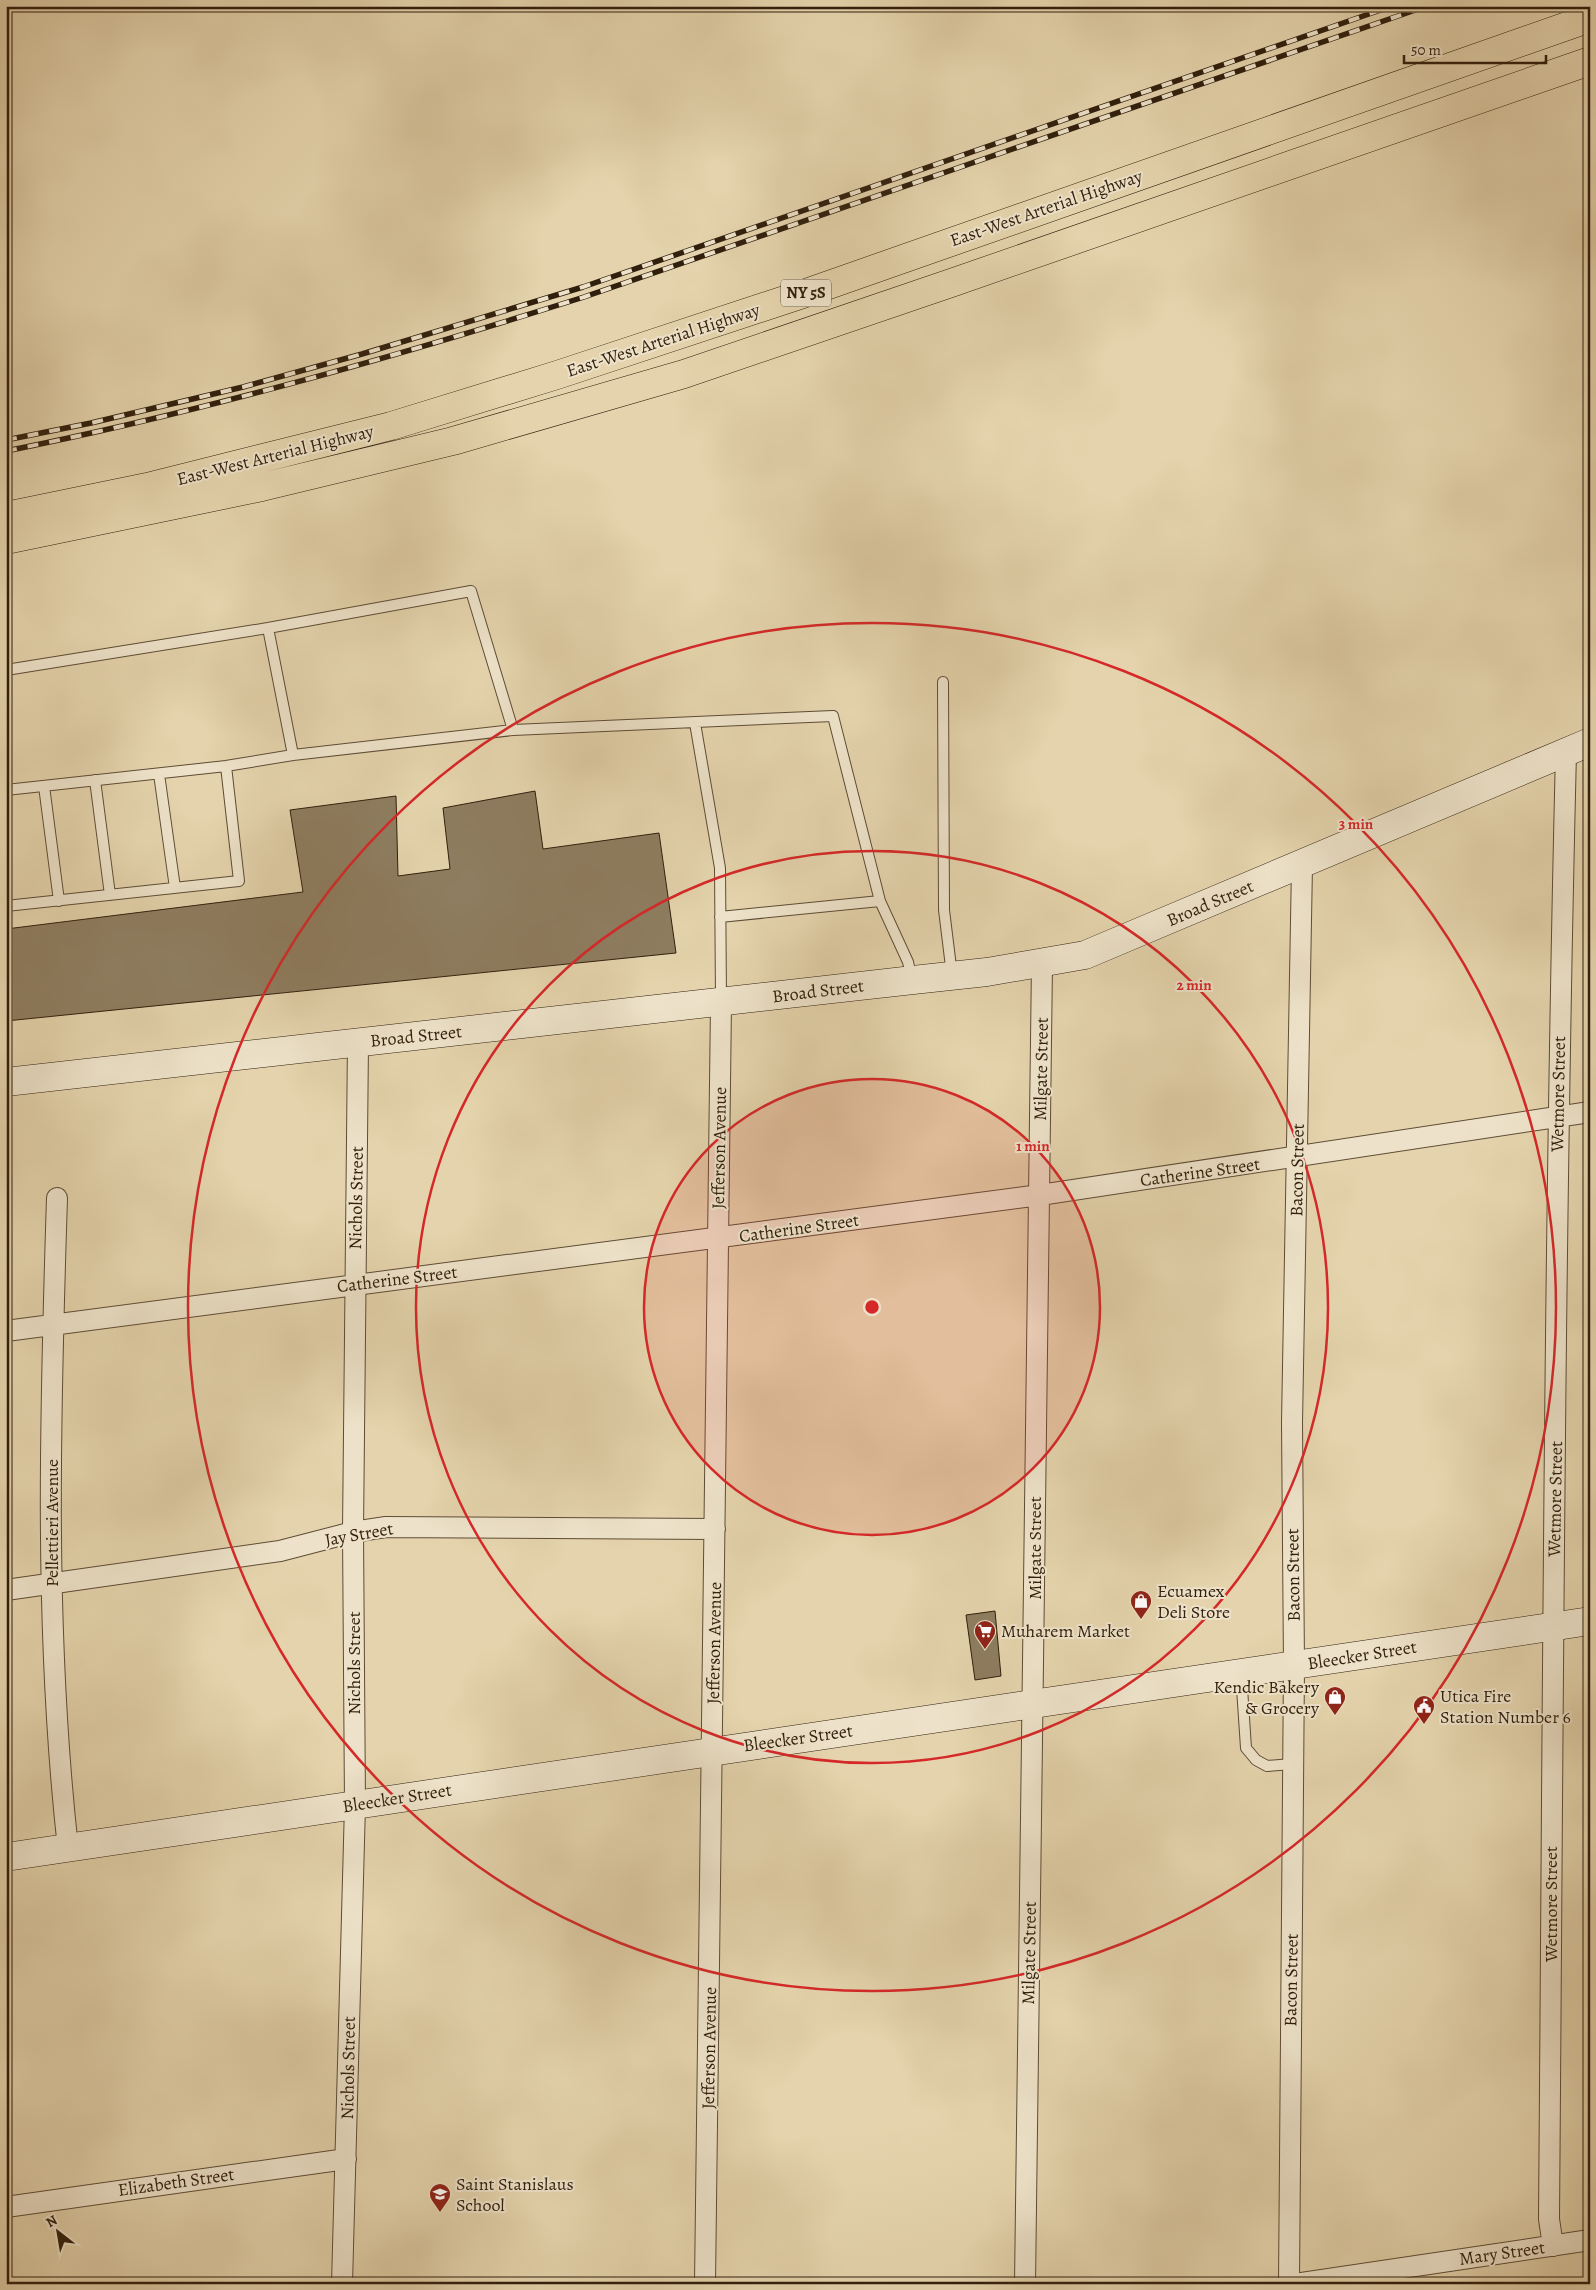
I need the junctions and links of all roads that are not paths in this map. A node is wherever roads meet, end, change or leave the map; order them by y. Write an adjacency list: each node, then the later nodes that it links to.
1 (1590, 18): 3 (main road, East-West Arterial Highway / NY 5S)
2 (1590, 61): 4 (main road, East-West Arterial Highway / NY 5S)
3 (6, 516)
4 (6, 540)
5 (268, 628): 6 (lane); 9 (lane); 11 (lane)
6 (6, 670)
7 (944, 682): 25 (lane)
8 (694, 723): 9 (lane); 21 (lane); 23 (lane)
9 (513, 730): 11 (lane)
10 (1578, 747): 17 (main road, Broad Street); 31 (street, Wetmore Street)
11 (293, 756): 12 (lane)
12 (226, 766): 13 (lane); 18 (lane)
13 (159, 774): 14 (lane); 18 (lane)
14 (95, 780): 15 (lane); 19 (lane)
15 (44, 786): 16 (lane); 20 (lane)
16 (6, 790)
17 (1302, 866): 24 (main road, Broad Street); 32 (street, Bacon Street)
18 (175, 888): 19 (lane)
19 (110, 895): 20 (lane)
20 (59, 901): 22 (lane)
21 (880, 901): 23 (lane); 26 (lane)
22 (6, 906)
23 (720, 917): 27 (lane)
24 (1042, 963): 25 (main road, Broad Street); 33 (street, Milgate Street)
25 (952, 976): 26 (main road, Broad Street)
26 (912, 980): 27 (main road, Broad Street)
27 (721, 1003): 28 (main road, Broad Street); 35 (street, Jefferson Avenue)
28 (358, 1042): 29 (main road, Broad Street); 36 (street, Nichols Street)
29 (6, 1082)
30 (1590, 1112): 31 (street, Catherine Street)
31 (1557, 1117): 32 (street, Catherine Street); 44 (street, Wetmore Street)
32 (1298, 1157): 33 (street, Catherine Street); 45 (street, Bacon Street)
33 (1040, 1195): 35 (street, Catherine Street); 47 (street, Milgate Street)
34 (57, 1198): 37 (street, Pellettieri Avenue)
35 (717, 1239): 36 (street, Catherine Street); 39 (street, Jefferson Avenue)
36 (355, 1285): 37 (street, Catherine Street); 40 (street, Nichols Street)
37 (53, 1324): 38 (street, Catherine Street); 41 (street, Pellettieri Avenue)
38 (6, 1331)
39 (715, 1529): 40 (street, Jay Street); 48 (street, Jefferson Avenue)
40 (353, 1532): 41 (street, Jay Street); 50 (street, Nichols Street)
41 (52, 1583): 42 (street, Jay Street); 51 (street, Pellettieri Avenue)
42 (6, 1590)
43 (1590, 1621): 44 (main road, Bleecker Street)
44 (1554, 1626): 45 (main road, Bleecker Street); 56 (street, Wetmore Street)
45 (1294, 1665): 46 (main road, Bleecker Street); 49 (street, Bacon Street)
46 (1241, 1672): 47 (main road, Bleecker Street); 49 (lane)
47 (1034, 1704): 48 (main road, Bleecker Street); 59 (street, Milgate Street)
48 (712, 1751): 50 (main road, Bleecker Street); 58 (street, Jefferson Avenue)
49 (1293, 1764): 60 (street, Bacon Street)
50 (355, 1805): 51 (main road, Bleecker Street); 53 (street, Nichols Street)
51 (68, 1848): 52 (main road, Bleecker Street)
52 (6, 1857)
53 (346, 2159): 54 (street, Elizabeth Street); 57 (street, Nichols Street)
54 (6, 2207)
55 (1590, 2240): 56 (street, Mary Street)
56 (1553, 2246): 61 (street, Mary Street)
57 (342, 2284)
58 (705, 2284)
59 (1025, 2284)
60 (1288, 2284)
61 (1295, 2284)

